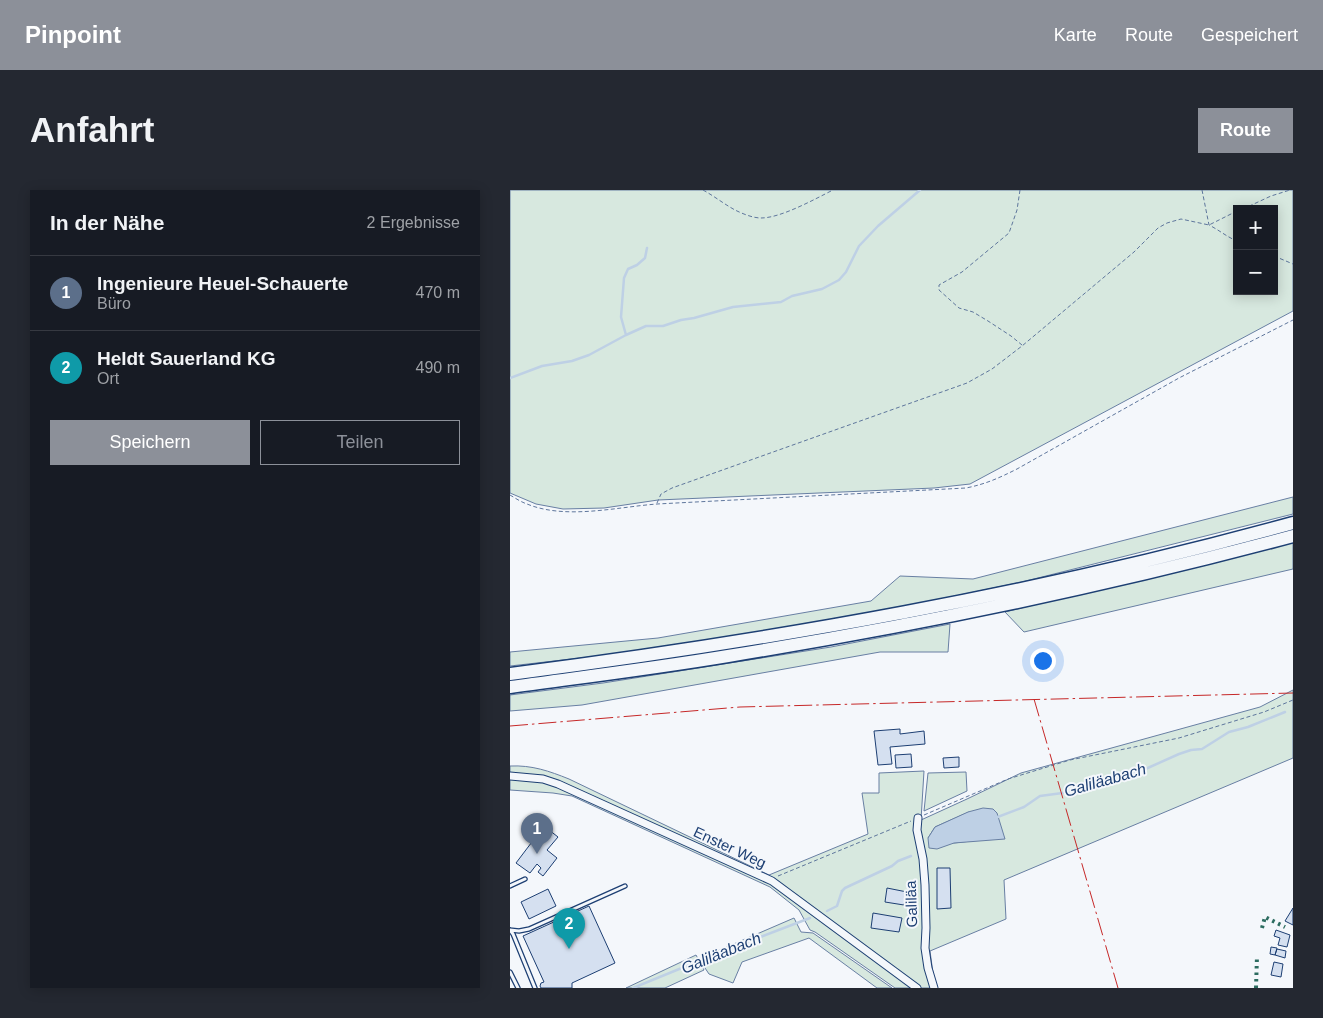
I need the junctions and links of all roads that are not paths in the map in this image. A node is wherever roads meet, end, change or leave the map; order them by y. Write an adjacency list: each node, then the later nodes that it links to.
1 (1293, 523): 3 (highway)
2 (1293, 536): 4 (highway)
3 (510, 674)
4 (510, 687)
5 (510, 776): 14 (street, Enster Weg)
6 (918, 818): 15 (street, Galiläa)
7 (525, 879): 8 (lane)
8 (510, 886)
9 (625, 886): 10 (lane)
10 (510, 930): 13 (lane)
11 (510, 972): 12 (lane)
12 (518, 988)
13 (535, 988)
14 (916, 988)
15 (934, 988)

